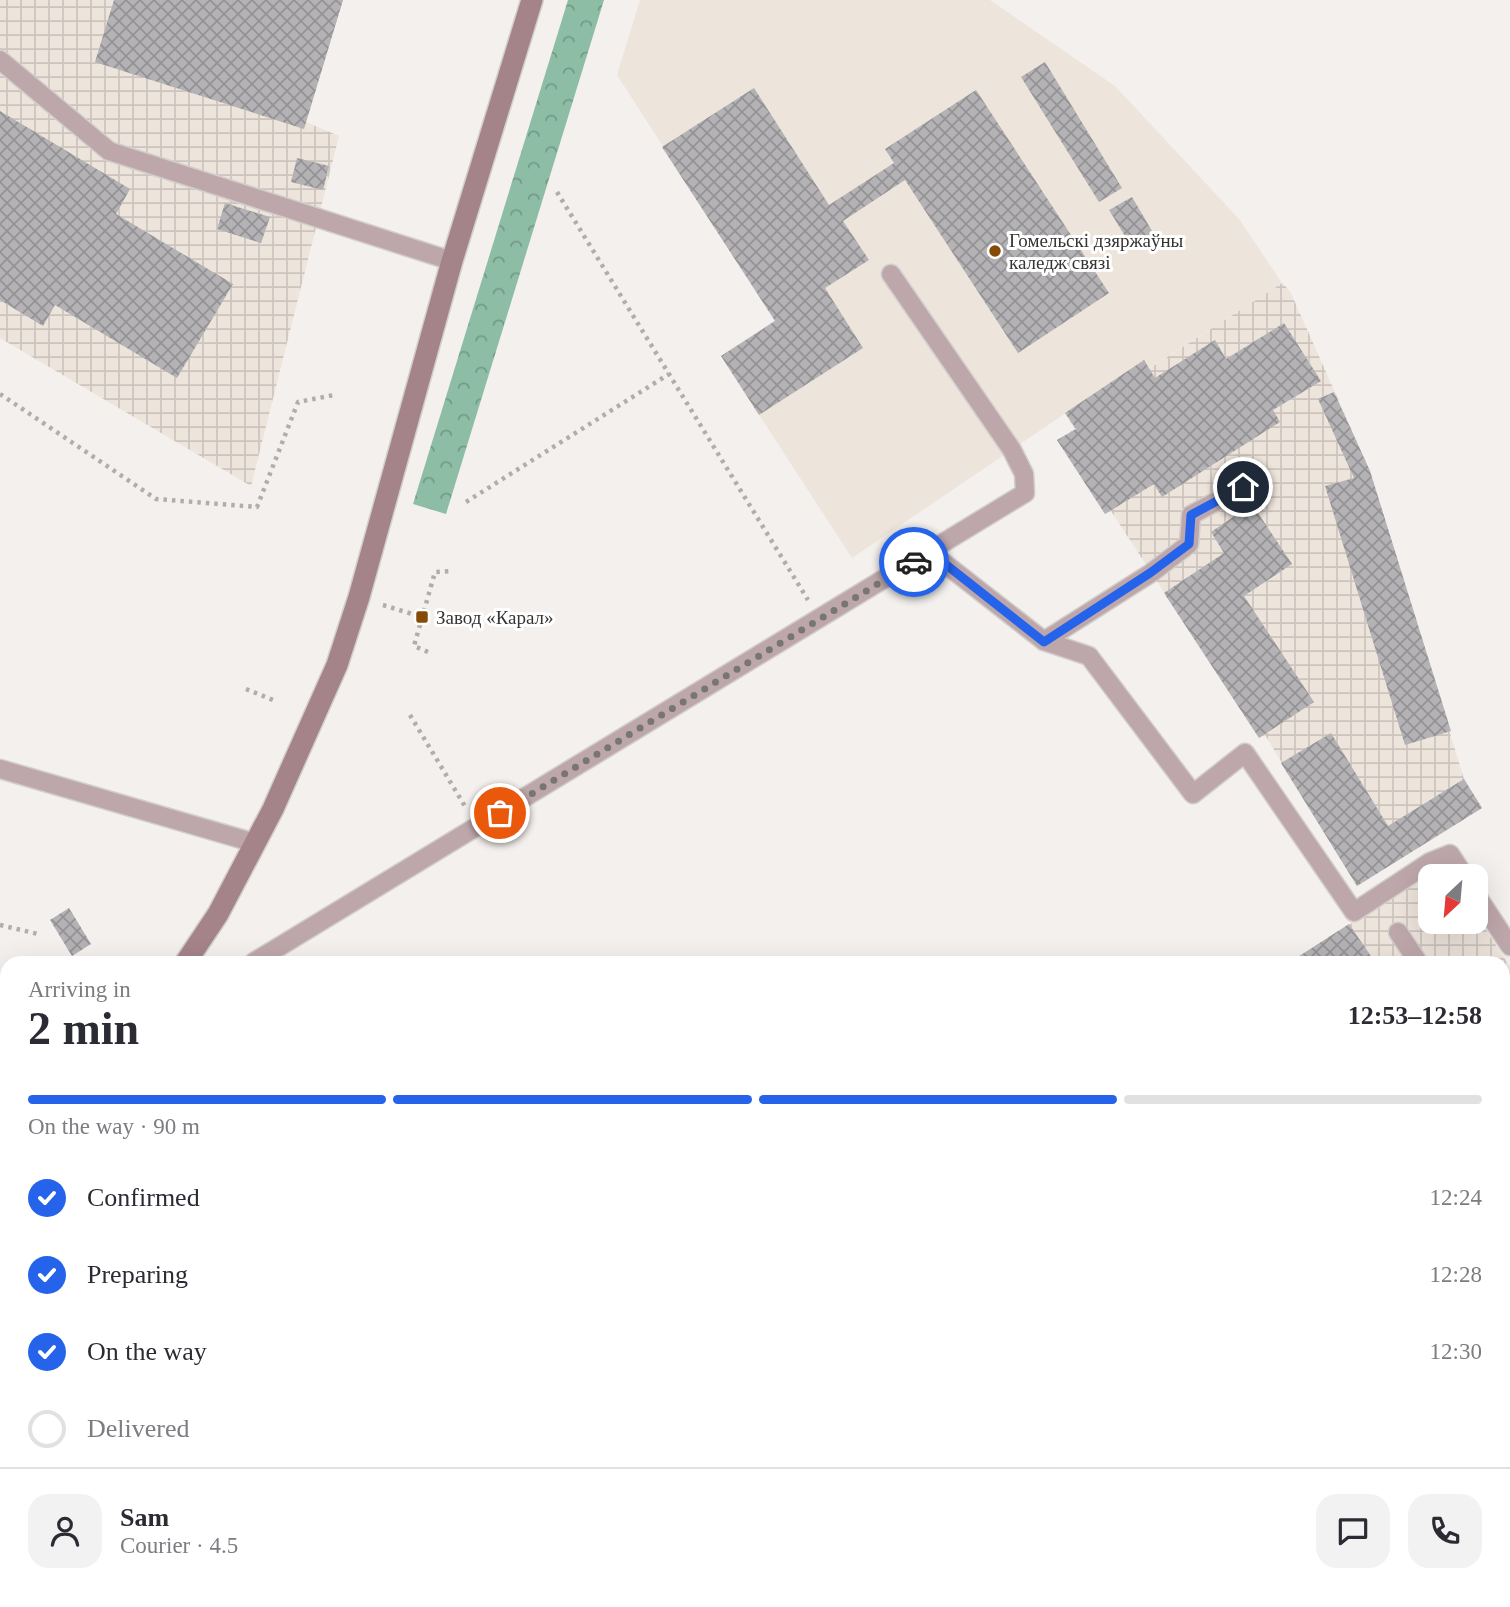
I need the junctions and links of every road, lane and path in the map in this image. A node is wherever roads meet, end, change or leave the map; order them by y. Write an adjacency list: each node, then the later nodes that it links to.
1 (532, 0): 4 (main road)
2 (0, 60): 4 (lane)
3 (557, 192): 6 (path)
4 (452, 261): 13 (main road)
5 (891, 274): 11 (lane)
6 (669, 374): 10 (path); 15 (path)
7 (0, 394): 8 (path)
8 (334, 395)
9 (1243, 487): 16 (lane)
10 (466, 502)
11 (930, 552): 15 (lane); 16 (lane)
12 (453, 571): 14 (path)
13 (359, 597): 14 (path); 23 (main road)
14 (422, 617): 17 (path)
15 (819, 619): 22 (lane)
16 (1044, 642): 26 (lane)
17 (428, 652)
18 (246, 689): 19 (path)
19 (273, 700)
20 (410, 716): 22 (path)
21 (0, 769): 23 (lane)
22 (477, 827): 33 (lane)
23 (255, 843): 32 (main road)
24 (1427, 864): 25 (lane)
25 (1457, 864)
26 (1418, 870)
27 (1488, 913): 31 (lane)
28 (0, 925): 30 (path)
29 (1398, 932): 34 (lane)
30 (38, 934)
31 (1510, 946)
32 (190, 956)
33 (264, 956)
34 (1414, 956)

